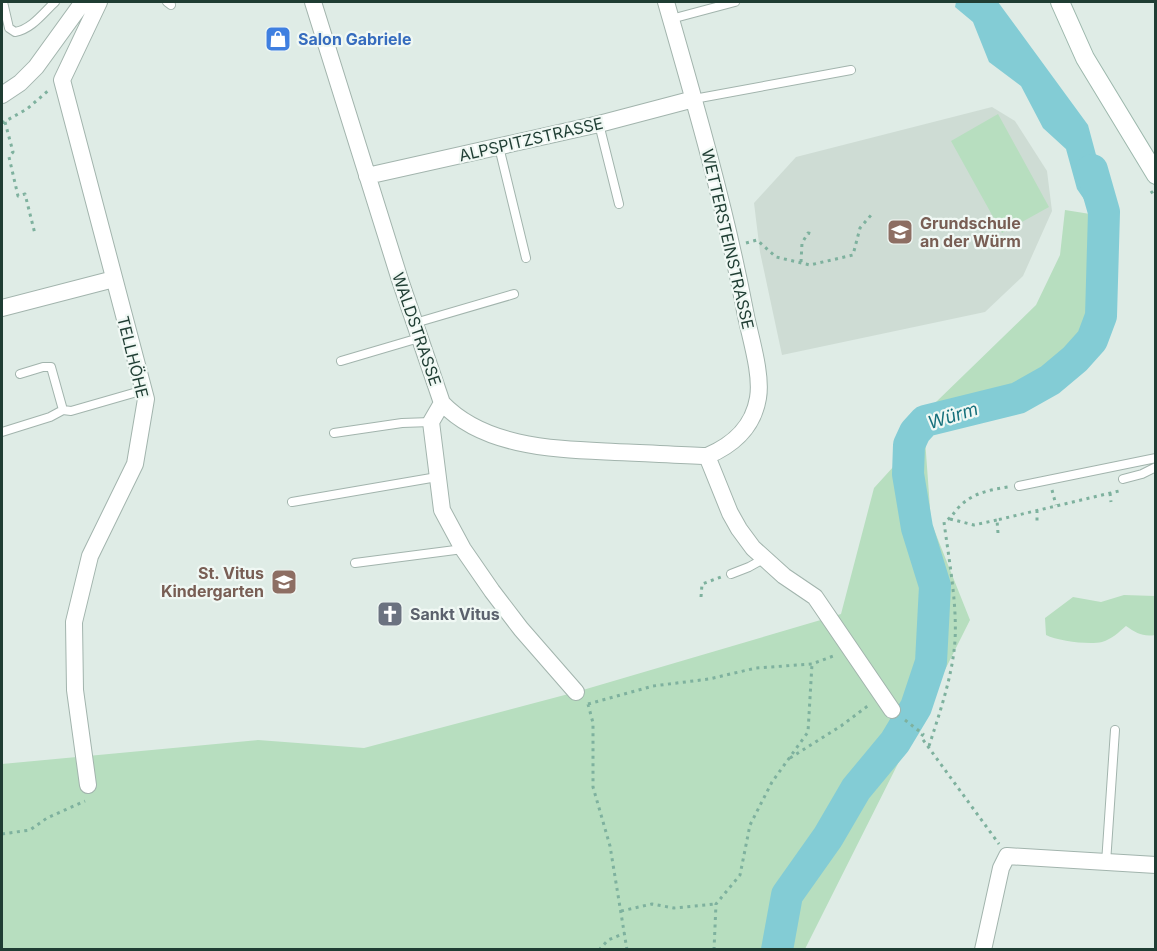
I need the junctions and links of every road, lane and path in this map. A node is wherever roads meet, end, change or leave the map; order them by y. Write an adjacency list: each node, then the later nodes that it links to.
1 (3, 2): 2 (lane)
2 (55, 2)
3 (83, 2): 12 (street)
4 (99, 2): 11 (street)
5 (313, 2): 18 (street, WALDSTRASSE)
6 (666, 2): 9 (street, WETTERSTEINSTRASSE)
7 (735, 2): 9 (lane)
8 (1060, 2): 17 (main road)
9 (671, 20): 13 (street, WETTERSTEINSTRASSE)
10 (851, 70): 13 (lane)
11 (62, 80): 14 (path); 26 (street, TELLHÖHE)
12 (2, 95)
13 (694, 99): 15 (street, ALPSPITZSTRASSE); 23 (street, WETTERSTEINSTRASSE)
14 (3, 122): 21 (path)
15 (599, 124): 16 (street, ALPSPITZSTRASSE); 19 (lane)
16 (499, 147): 18 (street, ALPSPITZSTRASSE); 24 (lane)
17 (1153, 165)
18 (368, 176): 29 (street, WALDSTRASSE)
19 (619, 204)
20 (872, 214): 25 (path)
21 (35, 234)
22 (812, 234): 25 (path)
23 (733, 246): 25 (path); 38 (street, WETTERSTEINSTRASSE)
24 (526, 258)
25 (801, 262)
26 (114, 279): 28 (street); 32 (street, TELLHÖHE)
27 (514, 294): 29 (lane)
28 (2, 308)
29 (417, 330): 30 (lane); 33 (street, WALDSTRASSE)
30 (341, 361)
31 (20, 374): 34 (lane)
32 (144, 390): 34 (lane); 68 (street, TELLHÖHE)
33 (442, 403): 35 (street, WALDSTRASSE); 38 (street)
34 (63, 410): 36 (lane)
35 (431, 422): 37 (lane); 41 (street)
36 (2, 432)
37 (334, 433)
38 (707, 456): 56 (street)
39 (1155, 458): 43 (lane)
40 (1155, 467): 42 (lane)
41 (437, 477): 47 (lane); 55 (street)
42 (1123, 479)
43 (1019, 486): 51 (path)
44 (1128, 488): 45 (path)
45 (1110, 493): 48 (path); 49 (path)
46 (1054, 496): 49 (path)
47 (292, 502)
48 (1111, 502)
49 (1056, 505): 50 (path)
50 (1036, 510): 52 (path); 53 (path)
51 (950, 519): 52 (path); 66 (path)
52 (997, 520): 54 (path)
53 (1037, 521)
54 (998, 533)
55 (463, 549): 57 (lane); 62 (street)
56 (765, 558): 58 (lane); 63 (street)
57 (355, 564)
58 (732, 574): 59 (path)
59 (701, 597)
60 (828, 659): 61 (path)
61 (812, 664): 62 (path); 67 (path)
62 (582, 698): 74 (path)
63 (895, 712): 66 (path)
64 (853, 717): 67 (path)
65 (1114, 730): 71 (lane)
66 (929, 746): 70 (path)
67 (789, 759): 73 (path)
68 (88, 785): 69 (path)
69 (2, 834)
70 (1007, 856): 71 (street); 79 (street)
71 (1106, 863): 72 (street)
72 (1155, 865)
73 (716, 904): 74 (path); 78 (path)
74 (621, 911): 75 (path)
75 (625, 933): 76 (path); 77 (path)
76 (599, 950)
77 (627, 950)
78 (714, 950)
79 (983, 950)

